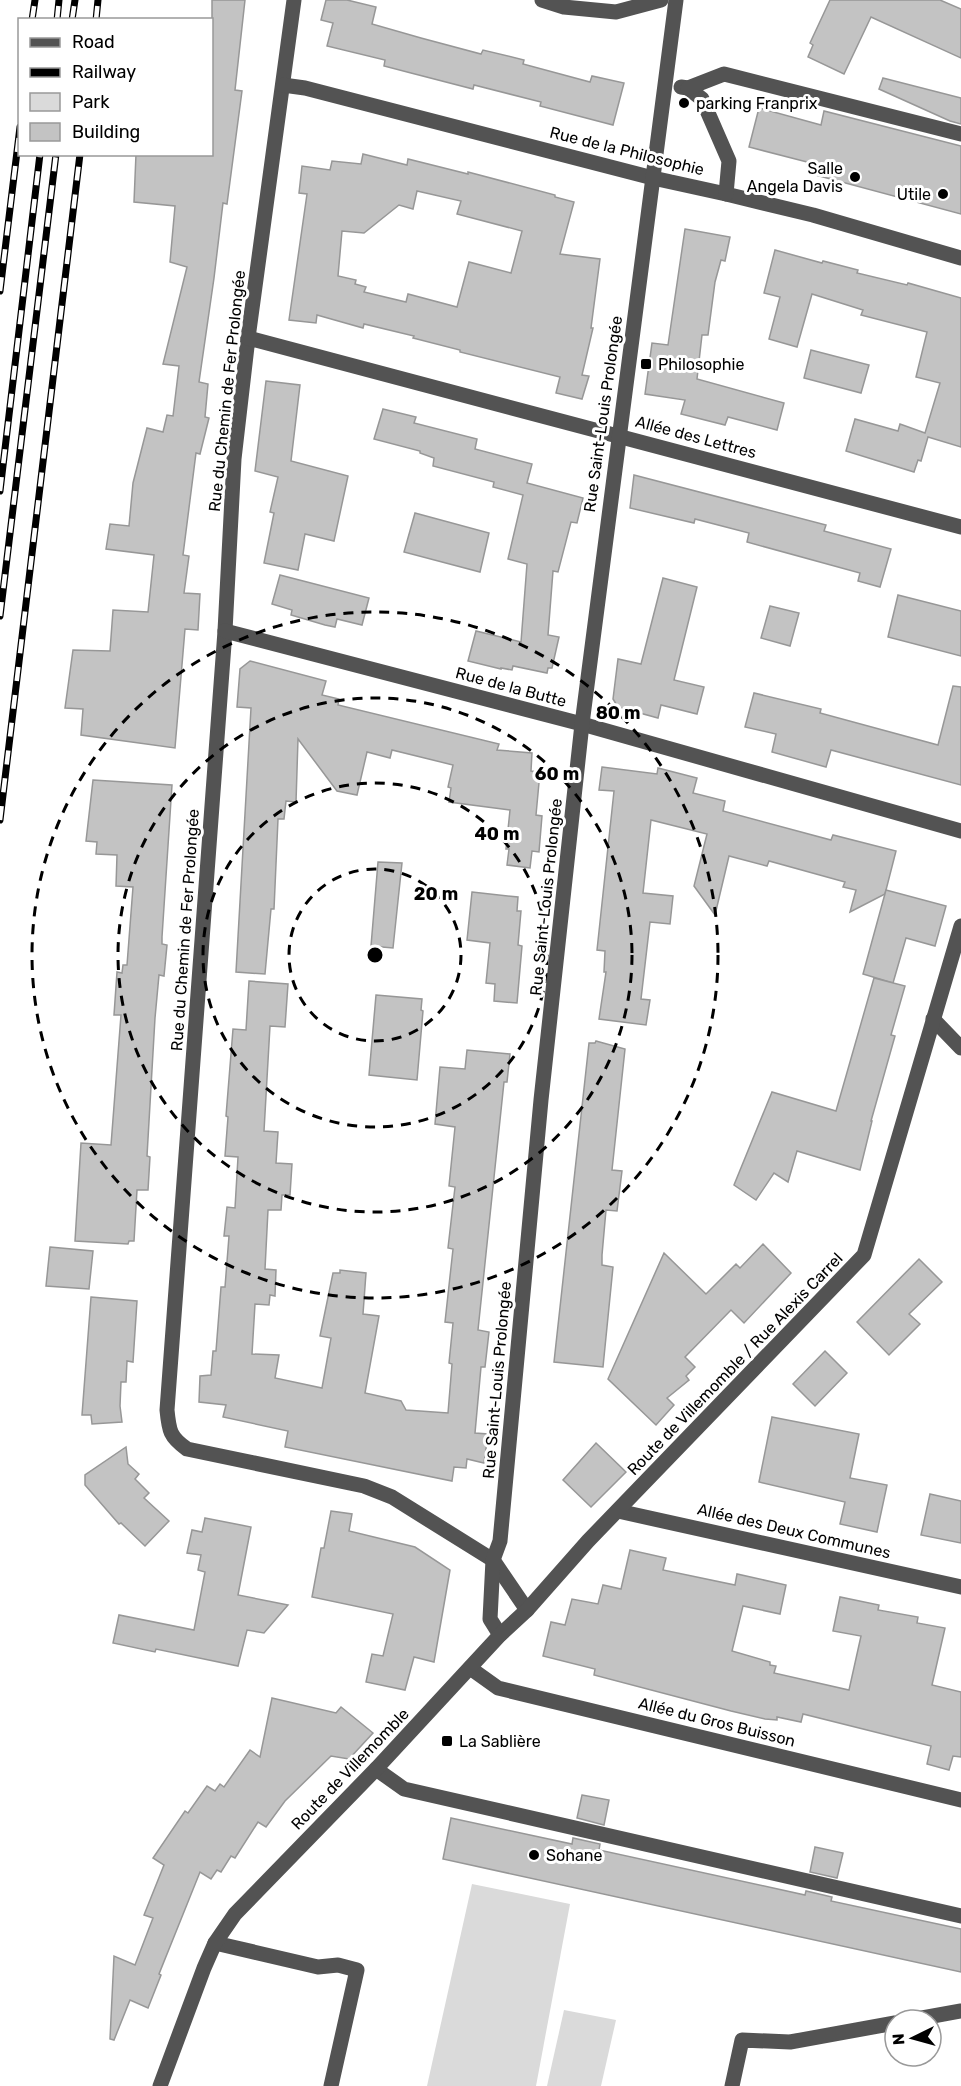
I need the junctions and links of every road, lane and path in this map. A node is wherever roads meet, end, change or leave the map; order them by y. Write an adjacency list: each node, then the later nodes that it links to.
1 (294, 0): 6 (street, Rue du Chemin de Fer Prolongée)
2 (542, 0): 3 (street)
3 (661, 0)
4 (676, 0): 5 (street, Rue Saint-Louis Prolongée)
5 (666, 84): 7 (street); 9 (street, Rue Saint-Louis Prolongée)
6 (283, 85): 9 (street, Rue de la Philosophie); 12 (street, Rue du Chemin de Fer Prolongée)
7 (688, 88): 8 (street); 10 (street)
8 (961, 134)
9 (653, 178): 10 (street, Rue de la Philosophie); 13 (street, Rue Saint-Louis Prolongée)
10 (726, 194): 11 (street, Rue de la Philosophie)
11 (961, 258)
12 (248, 338): 13 (street, Allée des Lettres); 15 (street, Rue du Chemin de Fer Prolongée)
13 (618, 435): 14 (street, Allée des Lettres); 16 (street, Rue Saint-Louis Prolongée)
14 (961, 527)
15 (225, 631): 16 (street, Rue de la Butte); 22 (street, Rue du Chemin de Fer Prolongée)
16 (582, 724): 17 (street, Rue de la Butte); 22 (street, Rue Saint-Louis Prolongée)
17 (961, 831)
18 (961, 926): 19 (street, Route de Villemomble / Rue Alexis Carrel)
19 (933, 1019): 20 (street); 21 (street, Route de Villemomble / Rue Alexis Carrel)
20 (961, 1048)
21 (618, 1511): 23 (street, Allée des Deux Communes); 24 (street, Route de Villemomble)
22 (494, 1560): 24 (street); 25 (street)
23 (961, 1587)
24 (527, 1610): 25 (street, Route de Villemomble)
25 (500, 1635): 26 (street, Route de Villemomble)
26 (470, 1668): 27 (street, Route de Villemomble); 28 (street, Allée du Gros Buisson)
27 (376, 1769): 29 (street); 30 (street, Route de Villemomble)
28 (961, 1800)
29 (961, 1916)
30 (215, 1943): 34 (street, Route de Villemomble); 35 (street)
31 (961, 2011): 32 (street)
32 (943, 2014)
33 (883, 2025): 36 (street)
34 (160, 2086)
35 (331, 2086)
36 (732, 2086)

